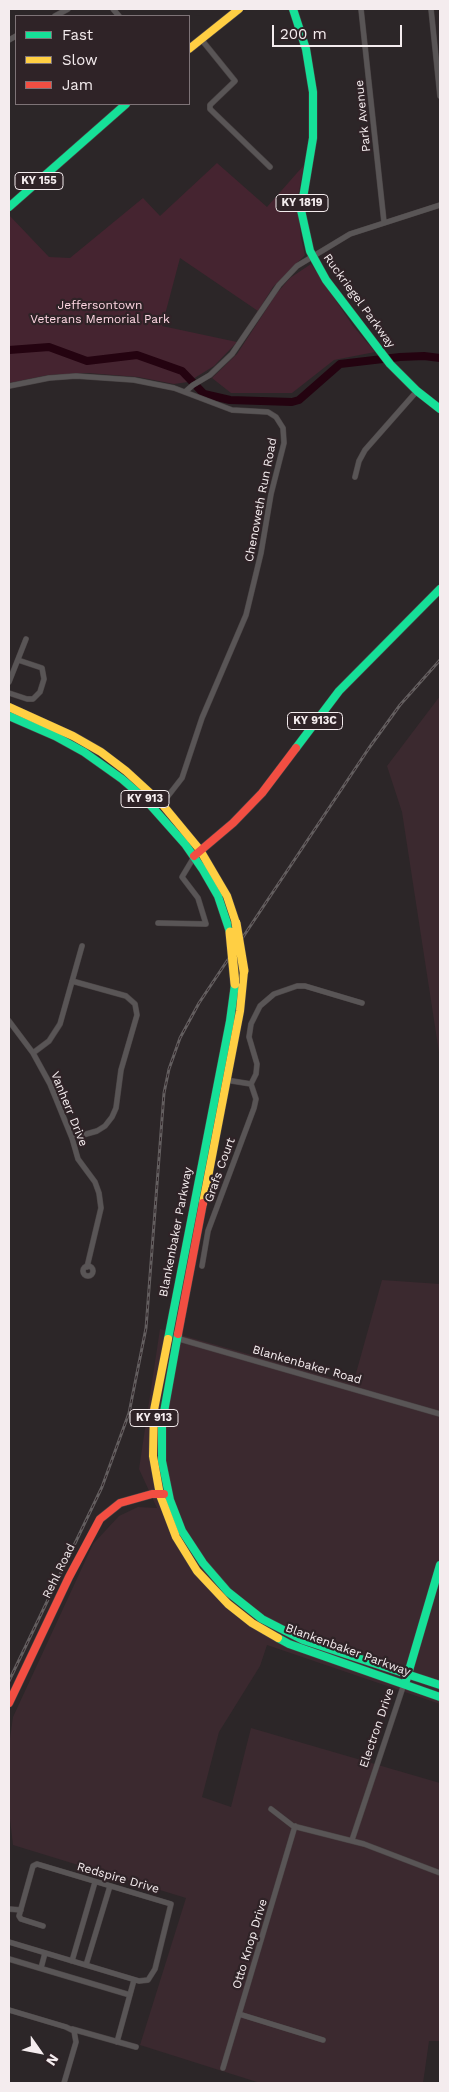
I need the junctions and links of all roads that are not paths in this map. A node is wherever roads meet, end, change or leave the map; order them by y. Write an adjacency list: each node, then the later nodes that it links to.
1 (68, 9): 6 (street)
2 (239, 9): 7 (main road)
3 (293, 9): 15 (main road, Ruckriegel Parkway / KY 1819)
4 (362, 9): 14 (street, Park Avenue)
5 (431, 9): 9 (street)
6 (57, 15)
7 (201, 39): 8 (main road); 11 (street)
8 (190, 48)
9 (440, 96)
10 (125, 105): 13 (main road, KY 155)
11 (270, 168)
12 (440, 205): 14 (street)
13 (9, 207)
14 (384, 222): 15 (street)
15 (312, 256): 17 (main road, Ruckriegel Parkway / KY 1819); 18 (street)
16 (9, 386): 18 (street, Chenoweth Run Road)
17 (417, 391): 19 (main road, Ruckriegel Parkway / KY 1819); 20 (street)
18 (185, 392): 28 (street, Chenoweth Run Road)
19 (440, 409)
20 (355, 477)
21 (440, 589): 29 (main road, KY 913C)
22 (26, 639): 23 (street)
23 (18, 660): 24 (street); 25 (street)
24 (9, 682)
25 (9, 693)
26 (9, 707): 28 (main road, Blankenbaker Parkway / KY 913)
27 (9, 716): 28 (main road, Blankenbaker Parkway / KY 913)
28 (159, 807): 29 (main road, Blankenbaker Parkway / KY 913)
29 (197, 853): 30 (street); 36 (main road, Blankenbaker Parkway / KY 913, bridge); 36 (main road, Blankenbaker Parkway / KY 913, bridge)
30 (158, 922)
31 (82, 946): 32 (street)
32 (72, 981): 35 (street); 38 (street)
33 (362, 1003): 37 (street, Grafs Court)
34 (9, 1021): 35 (street, Vanherr Drive)
35 (33, 1053): 38 (street, Vanherr Drive)
36 (223, 1079): 37 (street); 41 (main road, Blankenbaker Parkway / KY 913)
37 (251, 1084): 39 (street, Grafs Court)
38 (72, 1138): 40 (street, Vanherr Drive)
39 (202, 1266)
40 (87, 1267)
41 (173, 1338): 42 (street, Blankenbaker Road); 43 (main road, Blankenbaker Parkway / KY 913)
42 (440, 1414)
43 (164, 1494): 45 (main road, Blankenbaker Parkway / KY 913); 46 (main road, Blankenbaker Parkway / KY 913); 49 (main road, Rehl Road)
44 (440, 1565): 45 (main road, Electron Drive)
45 (408, 1672): 46 (main road, Electron Drive); 47 (main road, Blankenbaker Parkway / KY 913)
46 (405, 1684): 48 (main road, Blankenbaker Parkway / KY 913); 52 (street, Electron Drive)
47 (440, 1684)
48 (440, 1697)
49 (9, 1702)
50 (271, 1809): 51 (street)
51 (295, 1826): 52 (street); 68 (street, Otto Knop Drive)
52 (352, 1840): 53 (street)
53 (440, 1873)
54 (95, 1882): 55 (street, Redspire Drive); 57 (street, Redspire Drive); 62 (street)
55 (110, 1886): 63 (street); 65 (street, Redspire Drive)
56 (9, 1909): 57 (street)
57 (21, 1910): 58 (street)
58 (43, 1926)
59 (9, 1942): 60 (street)
60 (45, 1953): 62 (street); 64 (street)
61 (9, 1959): 64 (street)
62 (72, 1961): 63 (street)
63 (86, 1965): 65 (street)
64 (41, 1968): 66 (street)
65 (134, 1980): 66 (street)
66 (130, 1995): 71 (street)
67 (9, 2010): 69 (street)
68 (239, 2014): 70 (street); 73 (street, Otto Knop Drive)
69 (69, 2028): 71 (street); 74 (street)
70 (323, 2040)
71 (117, 2042): 72 (street)
72 (136, 2047)
73 (223, 2068)
74 (64, 2083)

